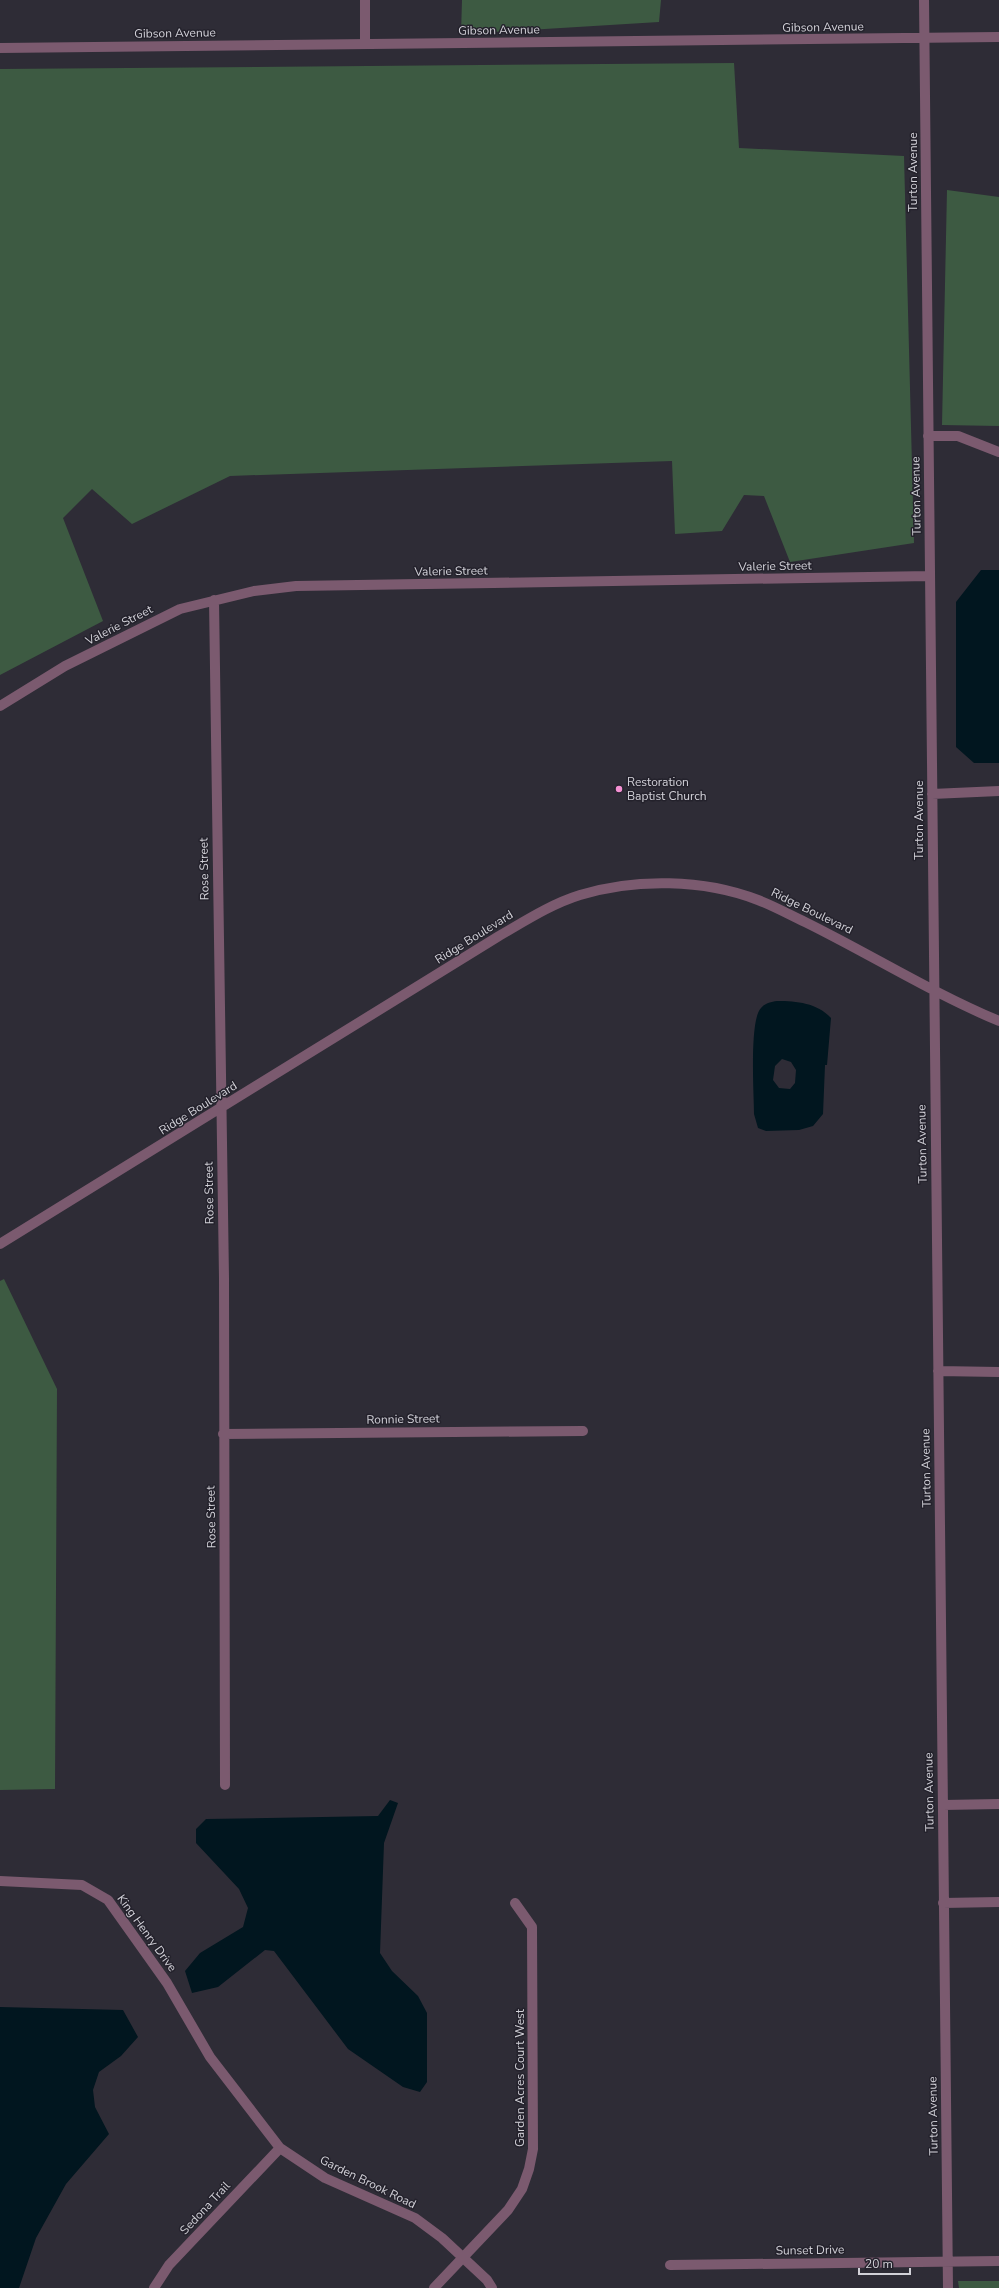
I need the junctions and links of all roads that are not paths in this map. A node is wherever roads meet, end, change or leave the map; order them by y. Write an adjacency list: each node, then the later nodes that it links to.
1 (365, 0): 5 (street)
2 (924, 0): 4 (street, Turton Avenue)
3 (999, 37): 4 (street, Gibson Avenue)
4 (924, 38): 5 (street, Gibson Avenue); 7 (street, Turton Avenue)
5 (365, 44): 6 (street, Gibson Avenue)
6 (0, 48)
7 (928, 436): 8 (street); 9 (street, Turton Avenue)
8 (999, 452)
9 (930, 576): 10 (street, Valerie Street); 13 (street, Turton Avenue)
10 (214, 600): 11 (street, Valerie Street); 16 (street, Rose Street)
11 (0, 706)
12 (999, 791): 13 (street)
13 (932, 794): 14 (street, Turton Avenue)
14 (933, 989): 15 (street, Ridge Boulevard); 16 (street, Ridge Boulevard); 18 (street, Turton Avenue)
15 (999, 1021)
16 (220, 1109): 17 (street, Ridge Boulevard); 21 (street, Rose Street)
17 (0, 1244)
18 (938, 1371): 19 (street); 24 (street, Turton Avenue)
19 (999, 1372)
20 (583, 1432): 21 (street, Ronnie Street)
21 (223, 1434): 22 (street, Rose Street)
22 (225, 1785)
23 (999, 1804): 24 (street)
24 (943, 1805): 28 (street, Turton Avenue)
25 (0, 1881): 29 (street, King Henry Drive)
26 (999, 1902): 28 (street)
27 (515, 1903): 31 (street, Garden Acres Court West)
28 (943, 1903): 32 (street, Turton Avenue)
29 (210, 2057): 30 (street, Garden Brook Road)
30 (280, 2148): 31 (street, Garden Brook Road); 35 (street, Sedona Trail)
31 (462, 2257): 36 (street, Garden Acres Court West); 37 (street, Garden Brook Road)
32 (948, 2261): 33 (street, Sunset Drive); 34 (street, Sunset Drive); 38 (street, Turton Avenue)
33 (999, 2261)
34 (670, 2266)
35 (154, 2288)
36 (434, 2288)
37 (492, 2288)
38 (948, 2288)

